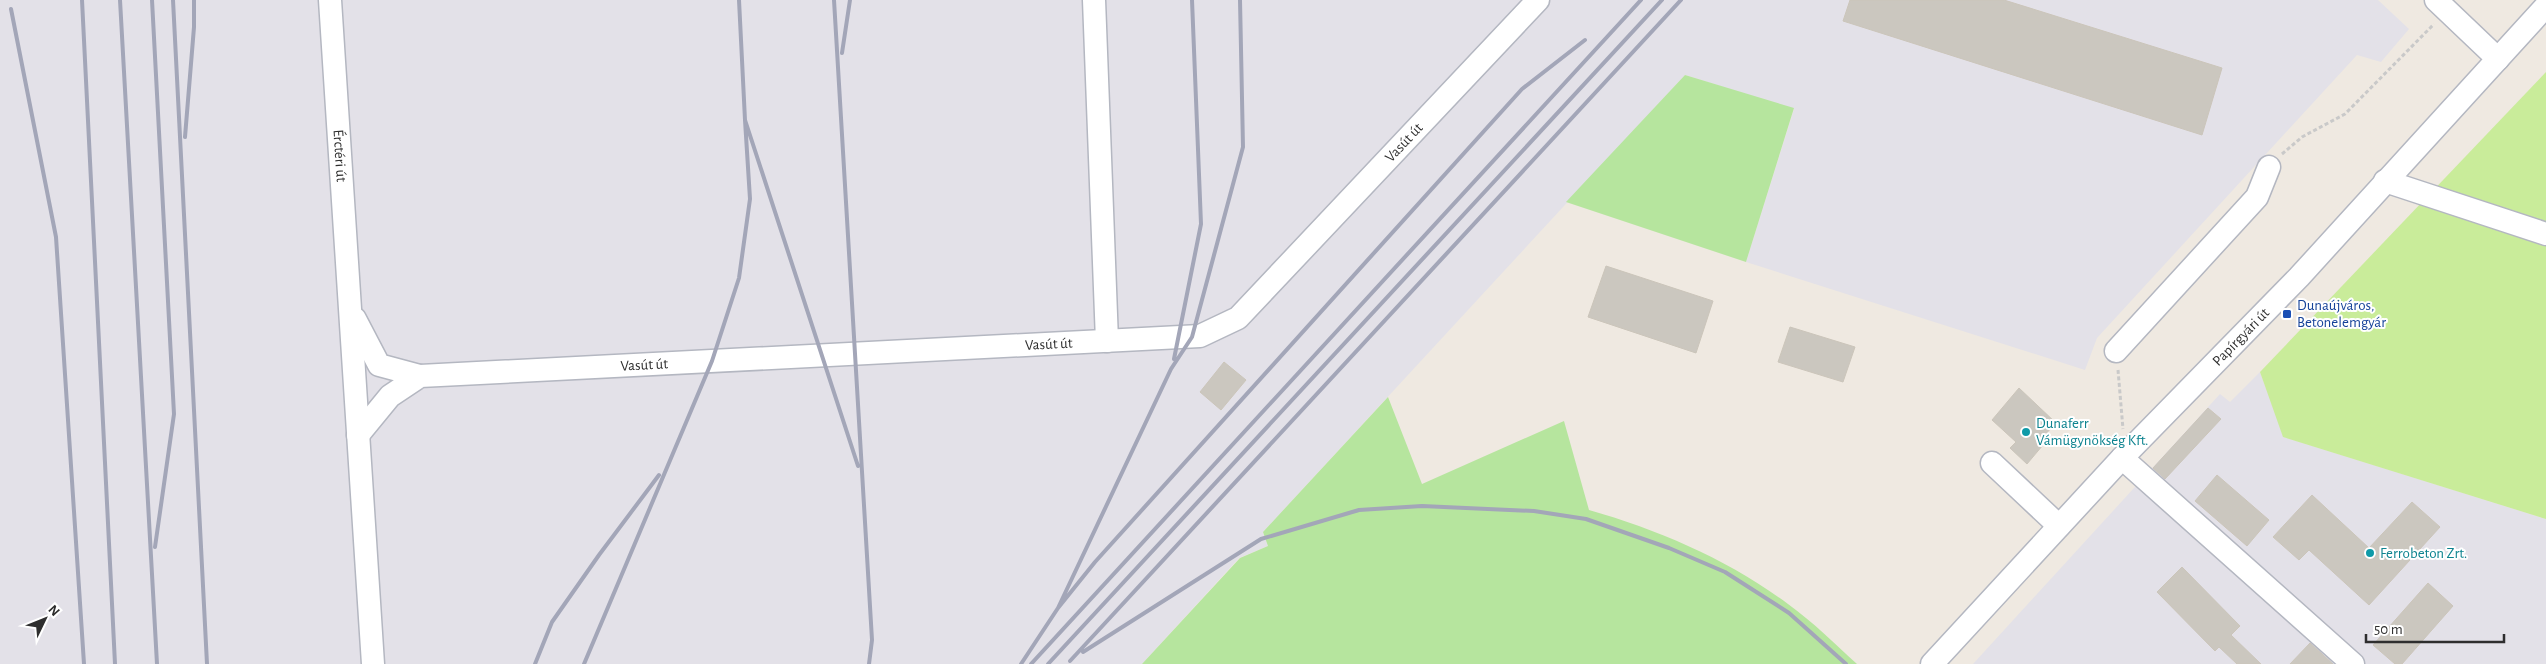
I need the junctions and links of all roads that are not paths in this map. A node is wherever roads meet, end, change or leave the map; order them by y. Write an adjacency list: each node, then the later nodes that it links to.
1 (330, 0): 10 (street, Érctéri út)
2 (1094, 0): 11 (street)
3 (1538, 0): 11 (street, Vasút út)
4 (2442, 5): 6 (street)
5 (2546, 6): 6 (street, Papírgyári út)
6 (2498, 59): 8 (street, Papírgyári út)
7 (2269, 167): 12 (street)
8 (2385, 181): 9 (street); 15 (street, Papírgyári út)
9 (2546, 234)
10 (350, 312): 13 (street, Vasút út); 14 (street, Érctéri út)
11 (1107, 341): 13 (street, Vasút út)
12 (2116, 351)
13 (420, 376): 14 (street)
14 (358, 436): 18 (street, Érctéri út)
15 (2122, 458): 17 (street, Papírgyári út); 20 (street)
16 (1992, 463): 17 (street)
17 (2059, 526): 19 (street, Papírgyári út)
18 (373, 664)
19 (1932, 664)
20 (2353, 664)

